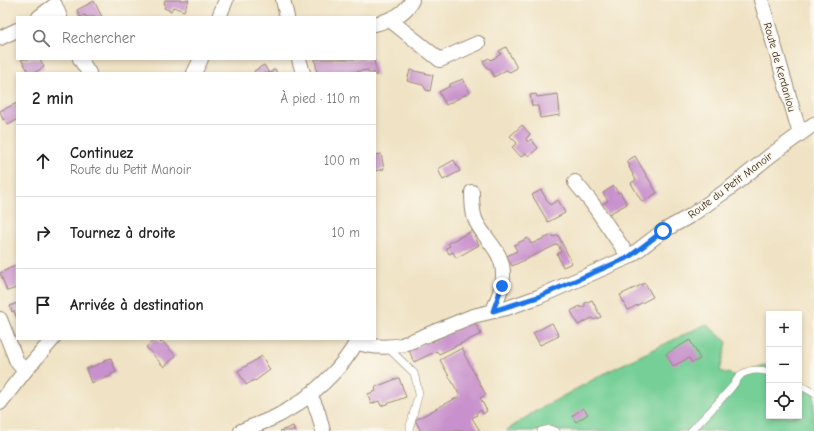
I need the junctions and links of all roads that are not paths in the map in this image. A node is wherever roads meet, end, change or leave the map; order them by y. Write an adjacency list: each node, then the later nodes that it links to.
1 (226, 0): 7 (street)
2 (283, 0): 8 (street)
3 (412, 0): 9 (street)
4 (761, 0): 21 (street, Route de Kerdaniou)
5 (60, 8): 6 (street)
6 (41, 16)
7 (219, 16)
8 (287, 16)
9 (390, 20): 10 (street); 13 (street)
10 (376, 24)
11 (16, 30): 12 (street)
12 (0, 38)
13 (478, 43)
14 (81, 60): 17 (street)
15 (200, 60): 18 (street)
16 (299, 60): 19 (street)
17 (88, 72)
18 (194, 72)
19 (303, 72)
20 (814, 124): 21 (street, Route du Petit Manoir)
21 (800, 134): 24 (street, Route du Petit Manoir)
22 (575, 182): 24 (street)
23 (472, 192): 25 (street)
24 (629, 257): 25 (street, Route du Petit Manoir)
25 (493, 311): 29 (street, Route du Petit Manoir)
26 (0, 319): 30 (street)
27 (52, 340): 30 (street)
28 (357, 341): 29 (street, Route du Petit Manoir); 34 (street)
29 (387, 347): 38 (lane)
30 (25, 371): 35 (street)
31 (766, 371): 41 (lane)
32 (802, 387): 33 (lane)
33 (814, 393)
34 (310, 394): 36 (street); 37 (street)
35 (0, 403)
36 (241, 431)
37 (323, 431)
38 (410, 431)
39 (541, 431): 40 (lane)
40 (556, 431)
41 (691, 431)

